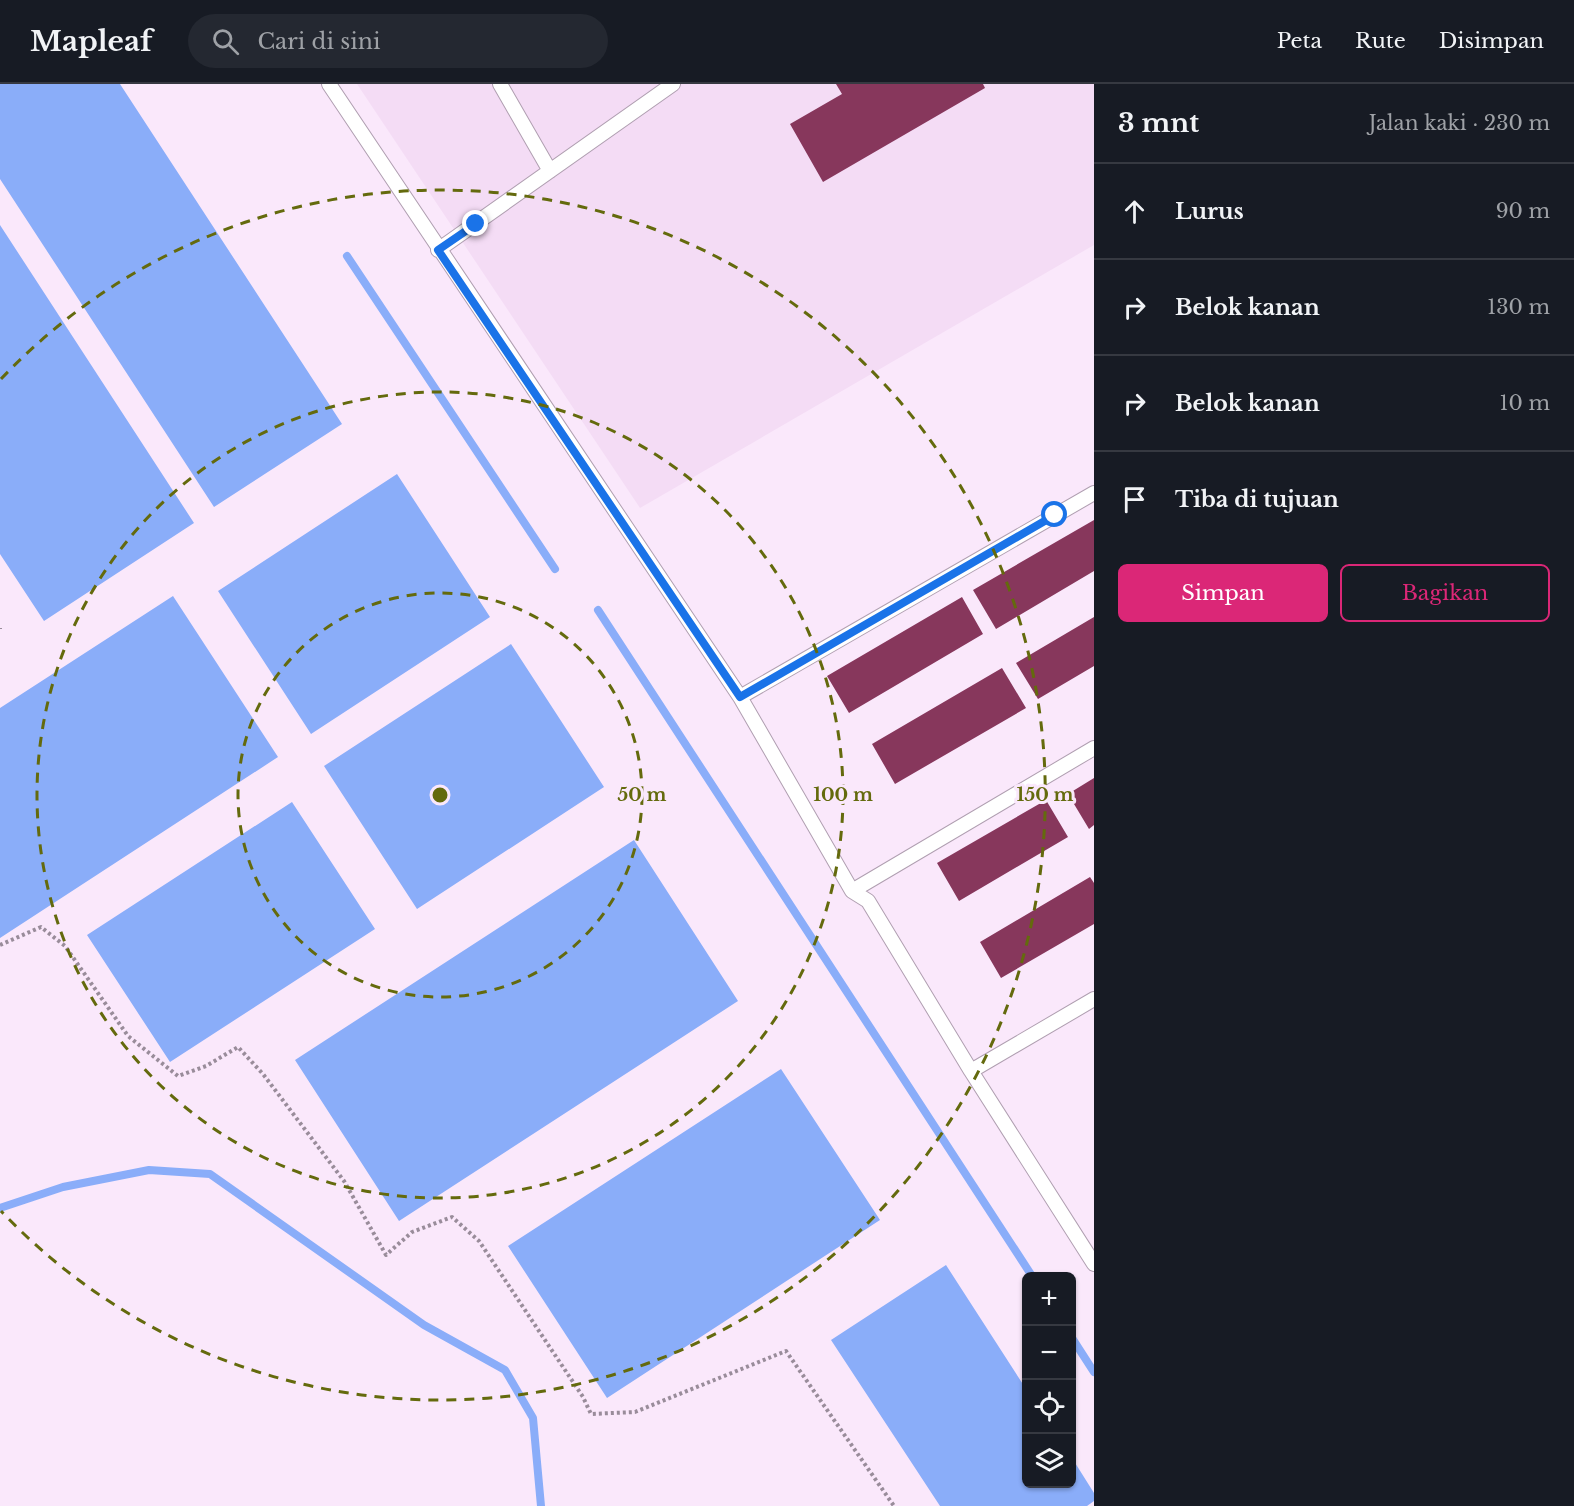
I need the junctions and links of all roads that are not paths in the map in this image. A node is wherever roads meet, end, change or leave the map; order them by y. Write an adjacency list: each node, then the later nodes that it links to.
1 (328, 84): 5 (lane)
2 (500, 84): 4 (lane)
3 (673, 84): 4 (lane)
4 (550, 171): 5 (lane)
5 (438, 250): 7 (lane)
6 (1094, 492): 7 (lane)
7 (740, 697): 9 (lane)
8 (1094, 748): 9 (lane)
9 (852, 891): 11 (lane)
10 (1094, 999): 11 (lane)
11 (971, 1071): 12 (lane)
12 (1094, 1264)

